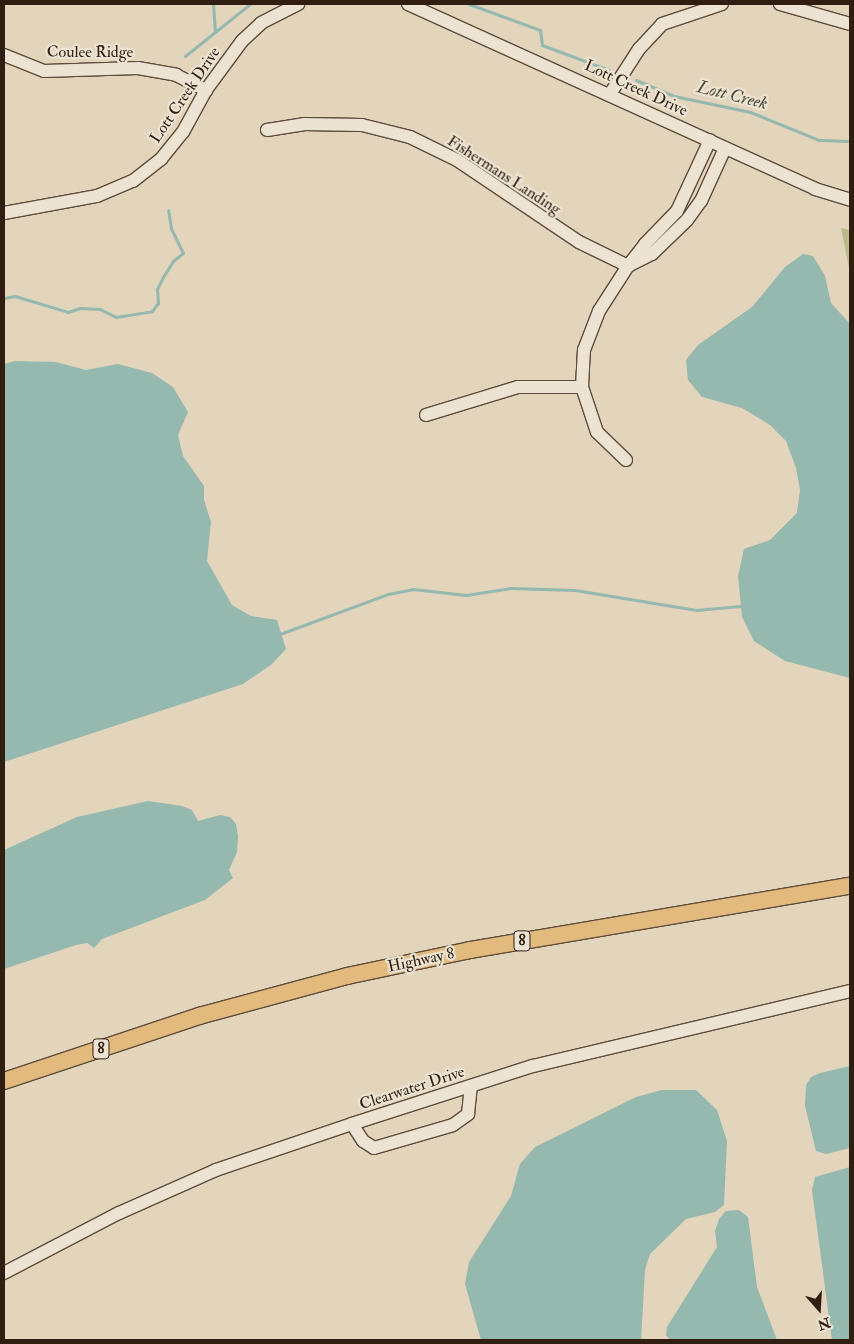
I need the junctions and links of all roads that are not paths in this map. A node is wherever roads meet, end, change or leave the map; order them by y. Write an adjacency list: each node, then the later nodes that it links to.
1 (298, 4): 8 (street, Lott Creek Drive)
2 (408, 4): 5 (street, Lott Creek Drive)
3 (722, 4): 9 (street)
4 (780, 4): 6 (street)
5 (425, 6): 9 (street, Lott Creek Drive)
6 (850, 24)
7 (4, 55): 8 (street, Coulee Ridge)
8 (206, 90): 14 (street, Lott Creek Drive)
9 (610, 94): 11 (street, Lott Creek Drive)
10 (267, 130): 15 (street, Fishermans Landing)
11 (710, 140): 12 (street, Lott Creek Drive); 15 (street)
12 (725, 148): 13 (street, Lott Creek Drive); 15 (street)
13 (850, 200)
14 (4, 213)
15 (628, 266): 16 (street)
16 (582, 388): 17 (street); 18 (street)
17 (426, 415)
18 (626, 460)
19 (850, 886): 21 (main road, Highway 8 / 8)
20 (850, 991): 22 (street, Clearwater Drive)
21 (4, 1082)
22 (471, 1086): 23 (street, Clearwater Drive); 23 (street)
23 (352, 1124): 24 (street, Clearwater Drive)
24 (4, 1274)

